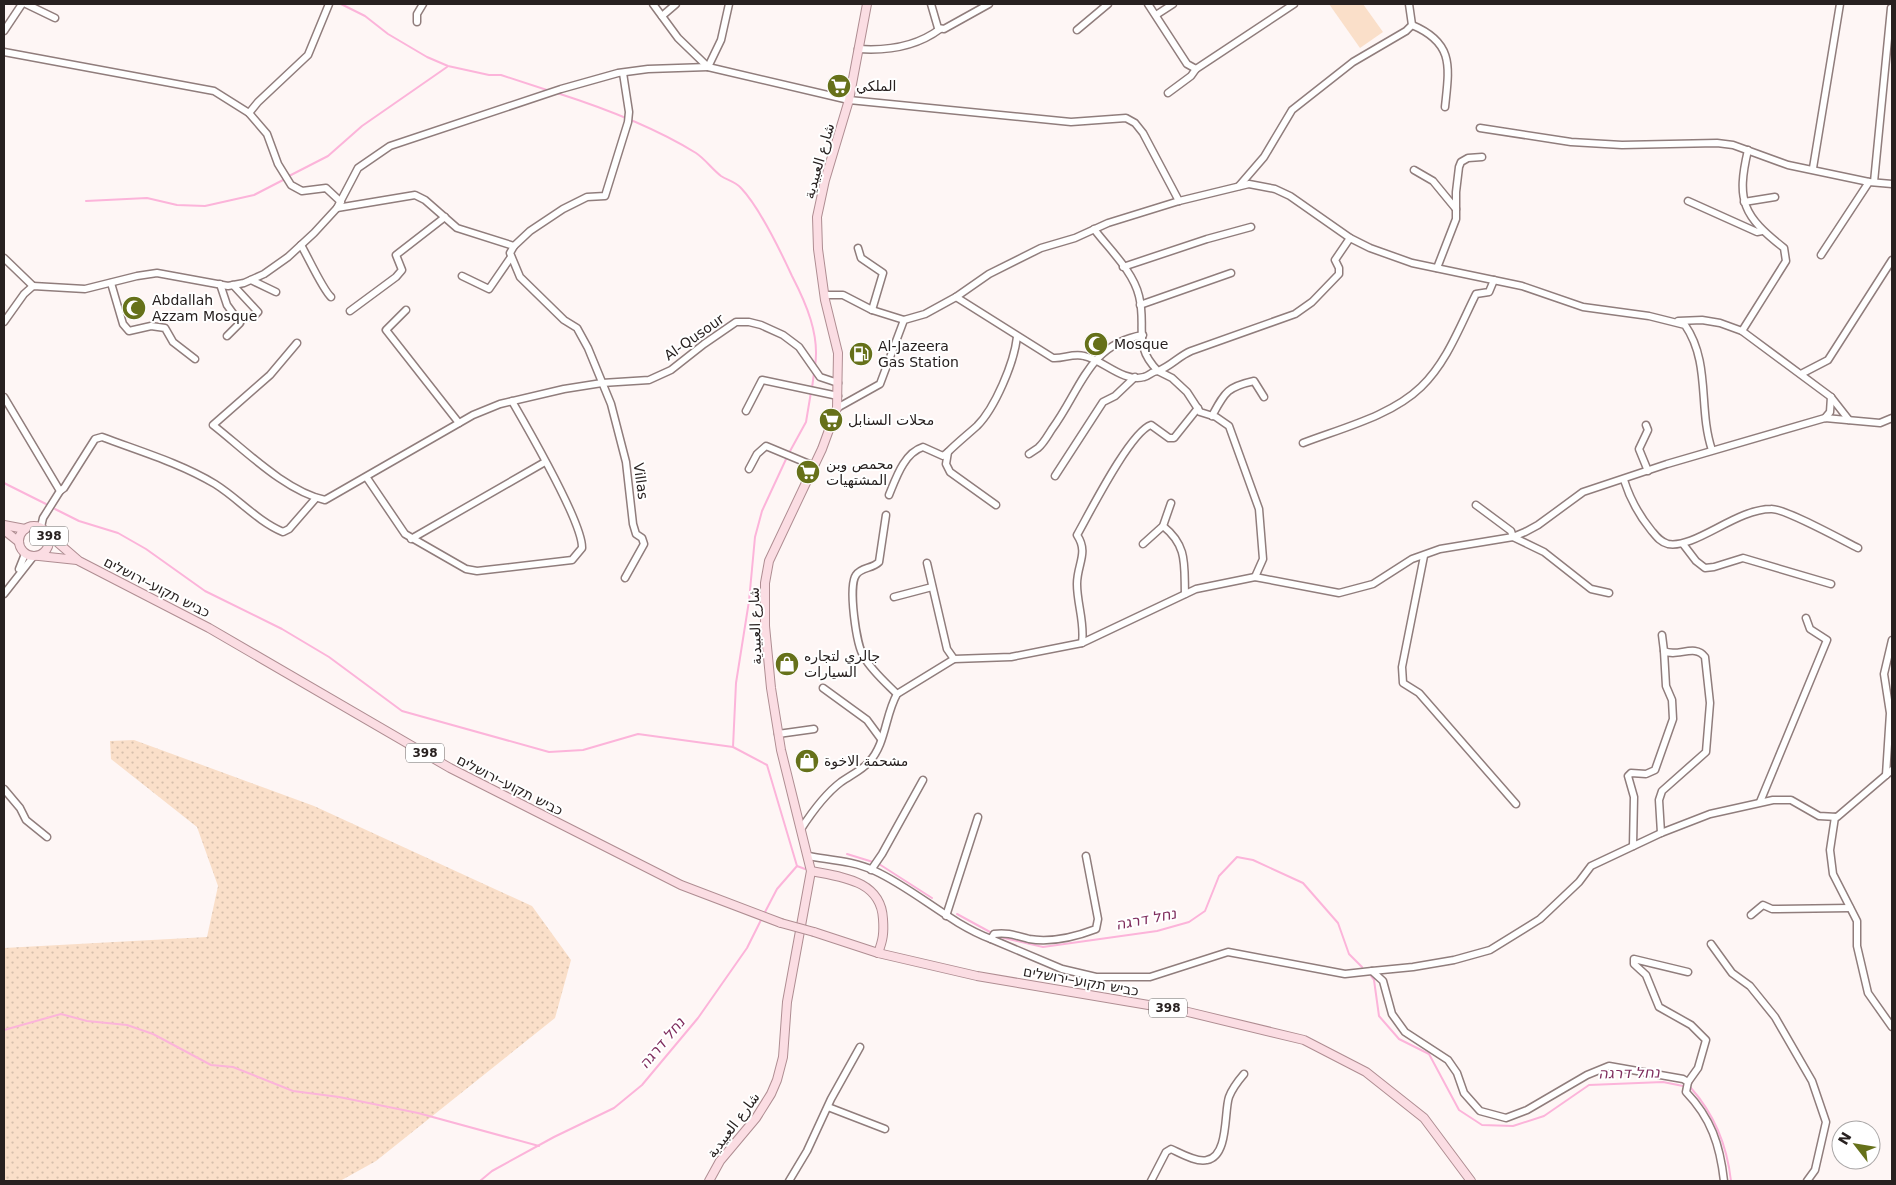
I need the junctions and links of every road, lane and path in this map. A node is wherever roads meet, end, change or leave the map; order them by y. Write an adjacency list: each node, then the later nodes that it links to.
1 (24, 4): 19 (street); 23 (street)
2 (329, 4): 33 (street)
3 (423, 4): 20 (street)
4 (653, 4): 18 (street)
5 (676, 4): 18 (street)
6 (729, 4): 27 (street)
7 (866, 4): 25 (main road, شارع العبيدية)
8 (931, 4): 22 (street)
9 (990, 4): 22 (street)
10 (1108, 4): 24 (street)
11 (1148, 4): 17 (street)
12 (1173, 4): 17 (street)
13 (1294, 4): 28 (street)
14 (1409, 4): 21 (street)
15 (1840, 4): 37 (street)
16 (1891, 8): 39 (street)
17 (1156, 15): 28 (street)
18 (662, 16): 27 (street)
19 (55, 18)
20 (417, 22)
21 (1412, 25): 32 (street); 41 (street)
22 (940, 29): 25 (street)
23 (4, 30)
24 (1076, 30)
25 (858, 49): 31 (main road, شارع العبيدية)
26 (4, 52): 33 (street)
27 (708, 67): 29 (street); 31 (street)
28 (1196, 69): 30 (street)
29 (623, 73): 45 (street); 55 (street)
30 (1168, 93)
31 (849, 100): 43 (street); 72 (main road, شارع العبيدية)
32 (1445, 107)
33 (249, 113): 45 (street)
34 (1480, 128): 35 (street)
35 (1748, 150): 37 (street); 46 (street)
36 (1482, 157): 48 (street)
37 (1813, 168): 39 (street)
38 (1414, 170): 48 (street)
39 (1871, 182): 40 (street); 57 (street)
40 (1892, 184)
41 (1239, 186): 43 (street); 53 (street)
42 (1775, 197): 46 (street)
43 (1179, 201): 51 (street)
44 (1688, 201): 52 (street)
45 (341, 202): 47 (street)
46 (1744, 202): 52 (street)
47 (337, 208): 49 (street); 54 (street)
48 (1456, 209): 62 (street)
49 (445, 217): 55 (street); 76 (street)
50 (1251, 227): 61 (street)
51 (1094, 229): 61 (street); 74 (street)
52 (1762, 231): 83 (street)
53 (1350, 238): 62 (street); 90 (street)
54 (301, 245): 65 (street); 73 (street)
55 (514, 246): 58 (street)
56 (858, 248): 78 (street)
57 (1821, 255)
58 (511, 257): 64 (street); 93 (street)
59 (4, 258): 70 (street)
60 (1892, 260): 91 (street)
61 (1123, 267): 75 (street)
62 (1437, 268): 66 (street)
63 (1231, 273): 75 (street)
64 (462, 276)
65 (251, 280): 69 (street); 71 (street)
66 (1494, 280): 82 (street); 109 (street)
67 (111, 283): 68 (street); 70 (street); 88 (street)
68 (220, 284): 69 (street); 85 (street)
69 (233, 285): 79 (street)
70 (33, 286): 81 (street)
71 (276, 292)
72 (825, 295): 78 (street); 94 (main road, شارع العبيدية)
73 (331, 297)
74 (956, 298): 80 (street); 86 (street)
75 (1140, 304): 84 (street)
76 (350, 310)
77 (406, 310): 107 (street)
78 (872, 310): 80 (street)
79 (246, 317)
80 (904, 320): 100 (street)
81 (4, 322)
82 (1676, 322): 83 (street); 110 (street)
83 (1742, 331): 91 (street)
84 (1143, 335): 89 (street); 90 (street)
85 (227, 336)
86 (1017, 337): 89 (street); 111 (street)
87 (297, 343): 122 (street)
88 (195, 359)
89 (1096, 360): 92 (street); 112 (street)
90 (1158, 370): 92 (street); 101 (street)
91 (1801, 374): 98 (street)
92 (1136, 377): 117 (street)
93 (602, 383): 94 (street, Al-Qusour); 99 (street, Al-Qusour); 145 (street, Villas)
94 (838, 383): 95 (main road, شارع العبيدية)
95 (838, 396): 100 (main road, شارع العبيدية); 102 (street)
96 (4, 397): 120 (street)
97 (1264, 397): 103 (street)
98 (1831, 397): 104 (street); 106 (street)
99 (512, 401): 107 (street, Al-Qusour); 113 (street)
100 (837, 408): 114 (main road, شارع العبيدية)
101 (1198, 408): 103 (street); 155 (street)
102 (746, 411)
103 (1212, 416): 144 (street)
104 (1825, 418): 106 (street); 110 (street)
105 (1892, 418): 106 (street)
106 (1849, 420)
107 (459, 423): 118 (street, Al-Qusour)
108 (1646, 425): 116 (street)
109 (1303, 443)
110 (1712, 450): 116 (street)
111 (948, 452): 121 (street); 124 (street)
112 (1029, 454)
113 (546, 462): 134 (street); 134 (street)
114 (814, 466): 115 (street); 161 (main road, شارع العبيدية)
115 (749, 469)
116 (1648, 471): 119 (street)
117 (1055, 476)
118 (367, 478): 122 (street, Al-Qusour); 134 (street)
119 (1624, 480): 133 (street); 137 (street)
120 (60, 491): 122 (street); 129 (street)
121 (889, 495)
122 (316, 498)
123 (1171, 503): 128 (street)
124 (996, 505)
125 (1476, 505): 133 (street)
126 (886, 515): 159 (street)
127 (4, 525): 130 (main road, 398)
128 (1163, 526): 136 (street); 149 (street)
129 (41, 527): 130 (main road, 398); 132 (main road, 398)
130 (25, 529): 135 (main road, 398)
131 (4, 530): 135 (main road, 398)
132 (49, 535): 140 (main road, 398); 142 (main road, 398)
133 (1513, 536): 141 (street); 150 (street)
134 (411, 539)
135 (19, 542): 139 (main road, 398)
136 (1143, 544)
137 (1683, 544): 138 (street); 146 (street)
138 (1858, 548)
139 (25, 554): 140 (main road, 398); 148 (street)
140 (36, 556): 142 (main road, 398); 148 (street)
141 (1424, 556): 144 (street); 168 (street)
142 (79, 561): 184 (main road, כביש תקוע–ירושלים / 398, bridge)
143 (926, 563): 147 (street)
144 (1255, 577): 149 (street)
145 (625, 578)
146 (1831, 584)
147 (932, 587): 151 (street); 157 (street)
148 (4, 592)
149 (1185, 594): 155 (street)
150 (1609, 594)
151 (894, 597)
152 (1806, 618): 167 (street)
153 (1662, 635): 156 (street)
154 (1892, 640): 164 (street)
155 (1082, 643): 157 (street)
156 (1664, 651): 172 (street); 174 (street)
157 (954, 658): 159 (street)
158 (823, 688): 162 (street)
159 (897, 694): 162 (street)
160 (814, 728): 161 (street)
161 (778, 734): 171 (main road, شارع العبيدية)
162 (881, 739): 171 (street)
163 (1892, 770): 164 (street)
164 (1886, 775): 170 (street)
165 (923, 780): 177 (street)
166 (4, 789): 173 (street)
167 (1760, 802): 170 (street); 172 (street)
168 (1516, 804)
169 (978, 817): 181 (street)
170 (1835, 817): 179 (street)
171 (801, 829): 175 (main road, شارع العبيدية)
172 (1661, 833): 174 (street)
173 (47, 837)
174 (1633, 846): 185 (street)
175 (808, 856): 177 (street); 178 (main road, شارع العبيدية)
176 (1086, 856): 182 (street)
177 (871, 870): 181 (street)
178 (810, 871): 184 (main road); 193 (main road, شارع العبيدية)
179 (1850, 908): 180 (street); 187 (street)
180 (1751, 915)
181 (946, 916): 182 (street)
182 (991, 939): 185 (street)
183 (1712, 944): 198 (street)
184 (878, 953): 196 (main road, כביש תקוע–ירושלים / 398)
185 (1372, 971): 190 (street)
186 (1688, 972): 190 (street)
187 (1892, 1027)
188 (860, 1047): 191 (street)
189 (1244, 1074): 195 (street)
190 (1688, 1082): 197 (street)
191 (828, 1107): 192 (street); 194 (street)
192 (886, 1129)
193 (709, 1181)
194 (789, 1181)
195 (1151, 1181)
196 (1470, 1181)
197 (1724, 1181)
198 (1807, 1181)

